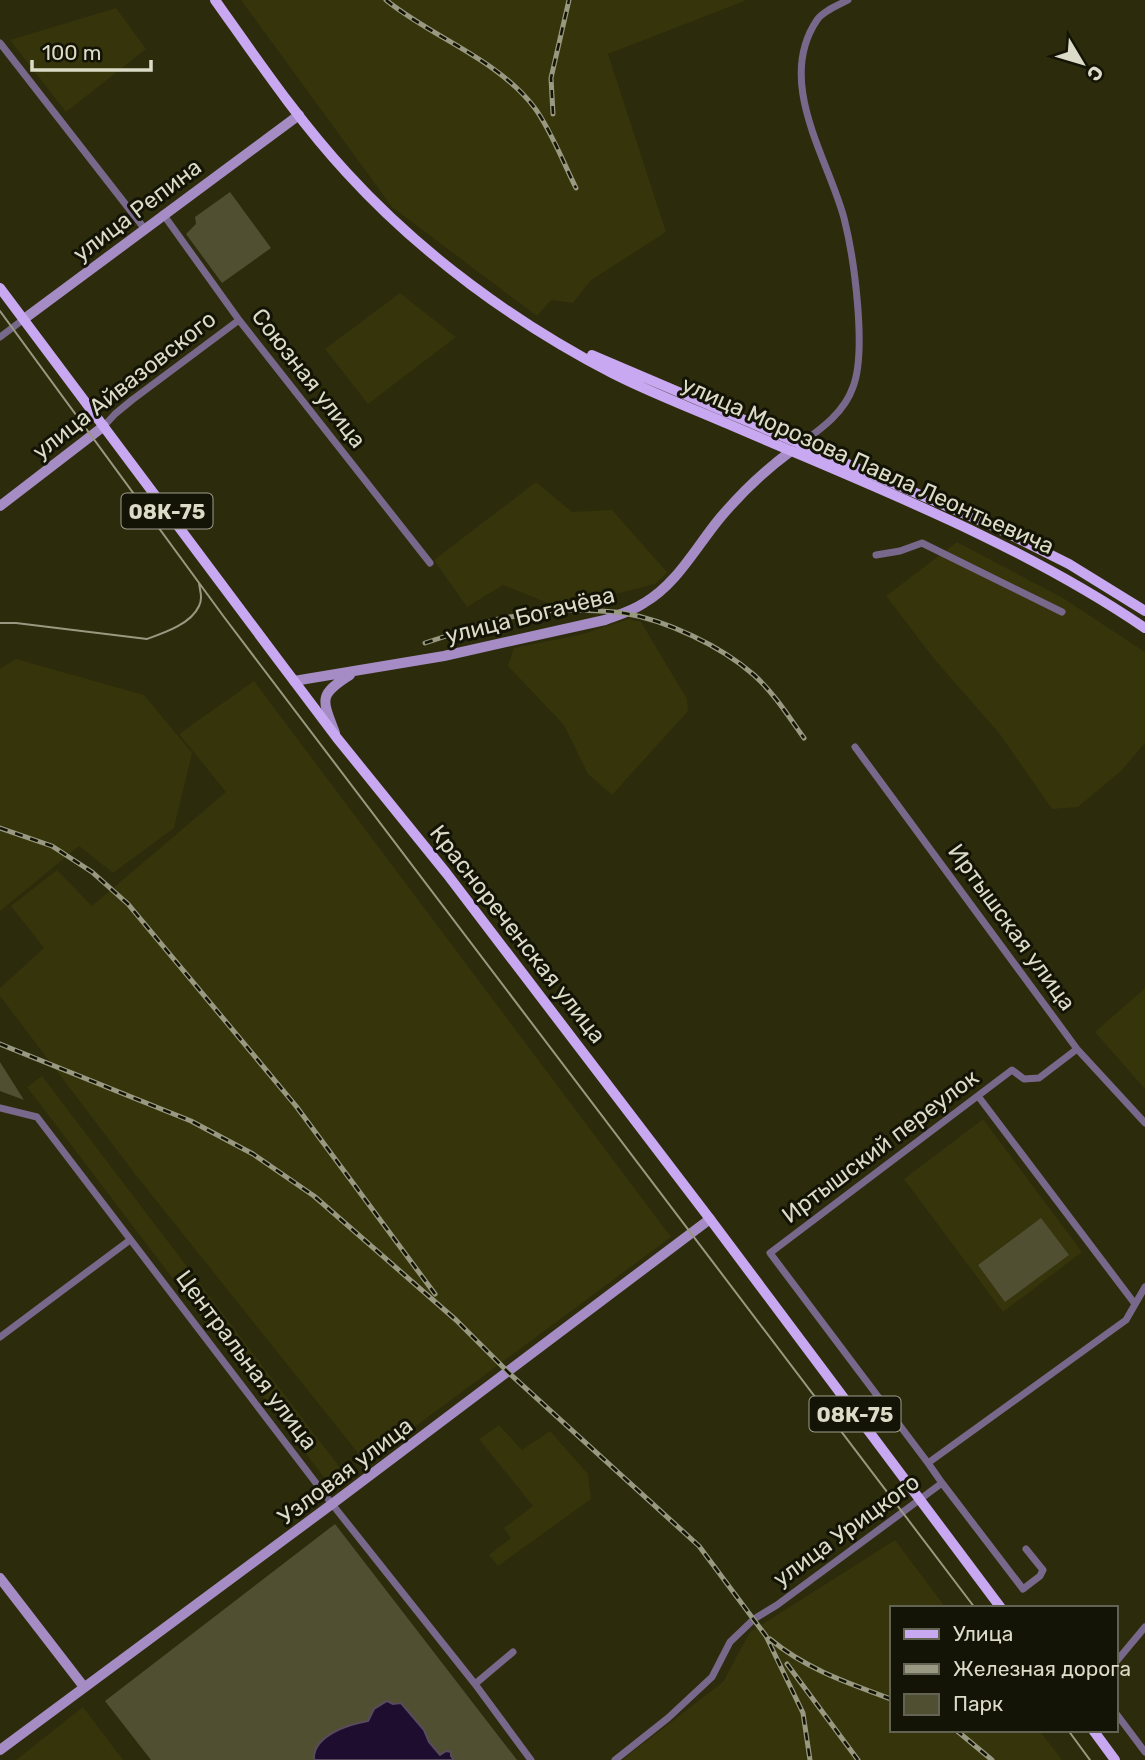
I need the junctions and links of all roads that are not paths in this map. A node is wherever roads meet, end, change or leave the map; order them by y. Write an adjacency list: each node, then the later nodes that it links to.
1 (215, 0): 4 (main road, улица Морозова Павла Леонтьевича)
2 (848, 0): 13 (street, улица Богачёва)
3 (0, 43): 6 (street)
4 (299, 115): 5 (street, улица Репина); 11 (main road, улица Морозова Павла Леонтьевича)
5 (163, 214): 6 (street, улица Репина); 9 (street, Союзная улица)
6 (144, 228): 8 (street, улица Репина)
7 (0, 288): 8 (main road, Краснореченская улица / 08К-75)
8 (24, 320): 10 (street, улица Репина); 12 (main road, Краснореченская улица / 08К-75)
9 (239, 320): 12 (street, улица Айвазовского); 17 (street, Союзная улица)
10 (0, 337)
11 (569, 349): 13 (main road, улица Морозова Павла Леонтьевича); 14 (main road, улица Морозова Павла Леонтьевича)
12 (104, 426): 15 (street, улица Айвазовского); 22 (main road, Краснореченская улица / 08К-75)
13 (802, 443): 14 (street, улица Богачёва); 18 (main road, улица Морозова Павла Леонтьевича)
14 (791, 451): 20 (main road, улица Морозова Павла Леонтьевича); 21 (street, улица Богачёва)
15 (0, 506)
16 (876, 555): 19 (street)
17 (430, 563)
18 (1145, 611)
19 (1062, 612)
20 (1145, 628)
21 (354, 673): 22 (street, улица Богачёва); 23 (street)
22 (295, 681): 23 (main road, Краснореченская улица / 08К-75)
23 (337, 738): 29 (main road, Краснореченская улица / 08К-75)
24 (855, 747): 25 (street, Иртышская улица)
25 (1077, 1049): 26 (street, Иртышский переулок); 28 (street, Иртышская улица)
26 (978, 1096): 32 (street); 34 (street, Иртышский переулок)
27 (0, 1108): 30 (street, Центральная улица)
28 (1145, 1123)
29 (710, 1219): 36 (main road, Краснореченская улица / 08К-75); 37 (street, Узловая улица)
30 (130, 1240): 33 (street); 37 (street, Центральная улица)
31 (1145, 1287): 32 (street, улица Урицкого)
32 (1135, 1304): 34 (street, улица Урицкого)
33 (0, 1337)
34 (928, 1464): 35 (street, улица Урицкого)
35 (942, 1483): 36 (street, улица Урицкого); 38 (street)
36 (919, 1500): 40 (main road, Краснореченская улица / 08К-75); 51 (street, улица Урицкого)
37 (332, 1504): 44 (street, Центральная улица); 45 (street, Узловая улица)
38 (1026, 1549)
39 (0, 1578): 45 (street)
40 (999, 1606)
41 (1145, 1627): 43 (street)
42 (513, 1653): 44 (street)
43 (1117, 1661)
44 (475, 1684): 50 (street, Центральная улица)
45 (84, 1687): 48 (street, Узловая улица)
46 (1117, 1715): 49 (street)
47 (1094, 1732): 52 (main road)
48 (0, 1750)
49 (1145, 1752)
50 (531, 1760)
51 (615, 1760)
52 (1115, 1760)

